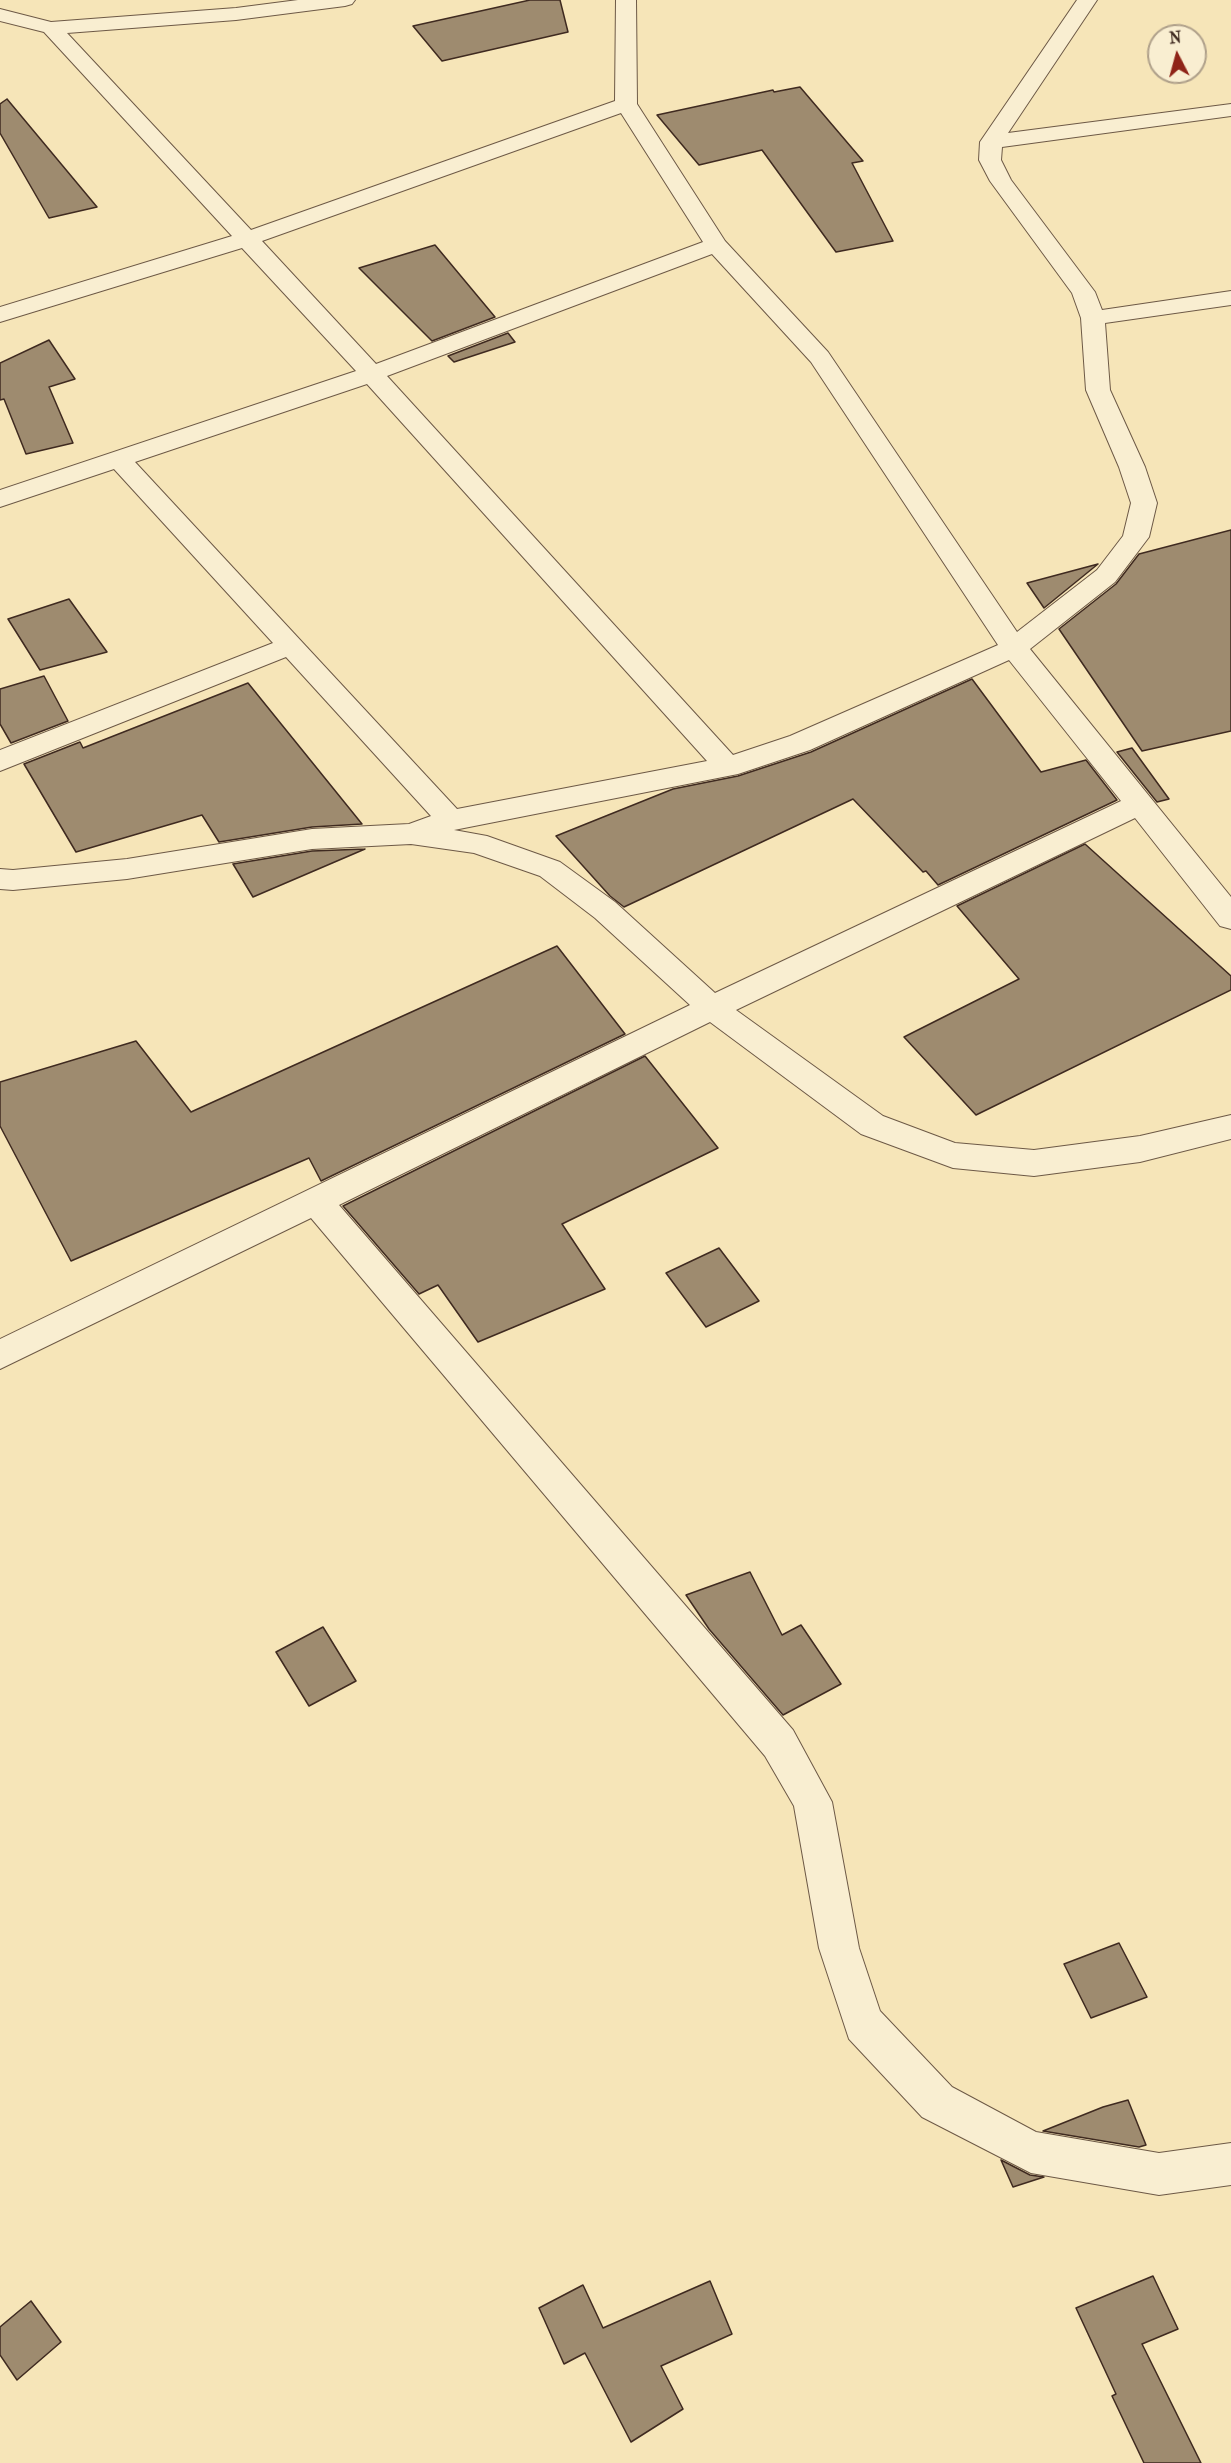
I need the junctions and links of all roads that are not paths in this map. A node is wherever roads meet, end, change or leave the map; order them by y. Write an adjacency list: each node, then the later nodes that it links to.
1 (345, 0): 5 (street)
2 (626, 0): 6 (street)
3 (1087, 0): 8 (street)
4 (0, 15): 5 (street)
5 (51, 28): 9 (street)
6 (626, 104): 9 (street); 10 (street)
7 (1231, 110): 8 (street)
8 (991, 142): 13 (street)
9 (247, 239): 12 (street); 14 (street)
10 (716, 246): 14 (street); 18 (street)
11 (1231, 298): 13 (street)
12 (0, 315)
13 (1093, 318): 18 (street)
14 (372, 374): 15 (street); 20 (street)
15 (120, 460): 16 (street); 17 (street)
16 (0, 500)
17 (290, 646): 19 (street); 22 (street)
18 (1014, 648): 20 (street); 21 (street)
19 (0, 761)
20 (728, 767): 22 (street)
21 (1140, 804): 25 (street); 26 (street)
22 (451, 820): 23 (street)
23 (411, 834): 24 (street); 26 (street)
24 (0, 879)
25 (1231, 918)
26 (712, 1008): 27 (street); 28 (street)
27 (1231, 1127)
28 (316, 1201): 29 (street); 30 (street)
29 (0, 1355)
30 (1231, 2164)

